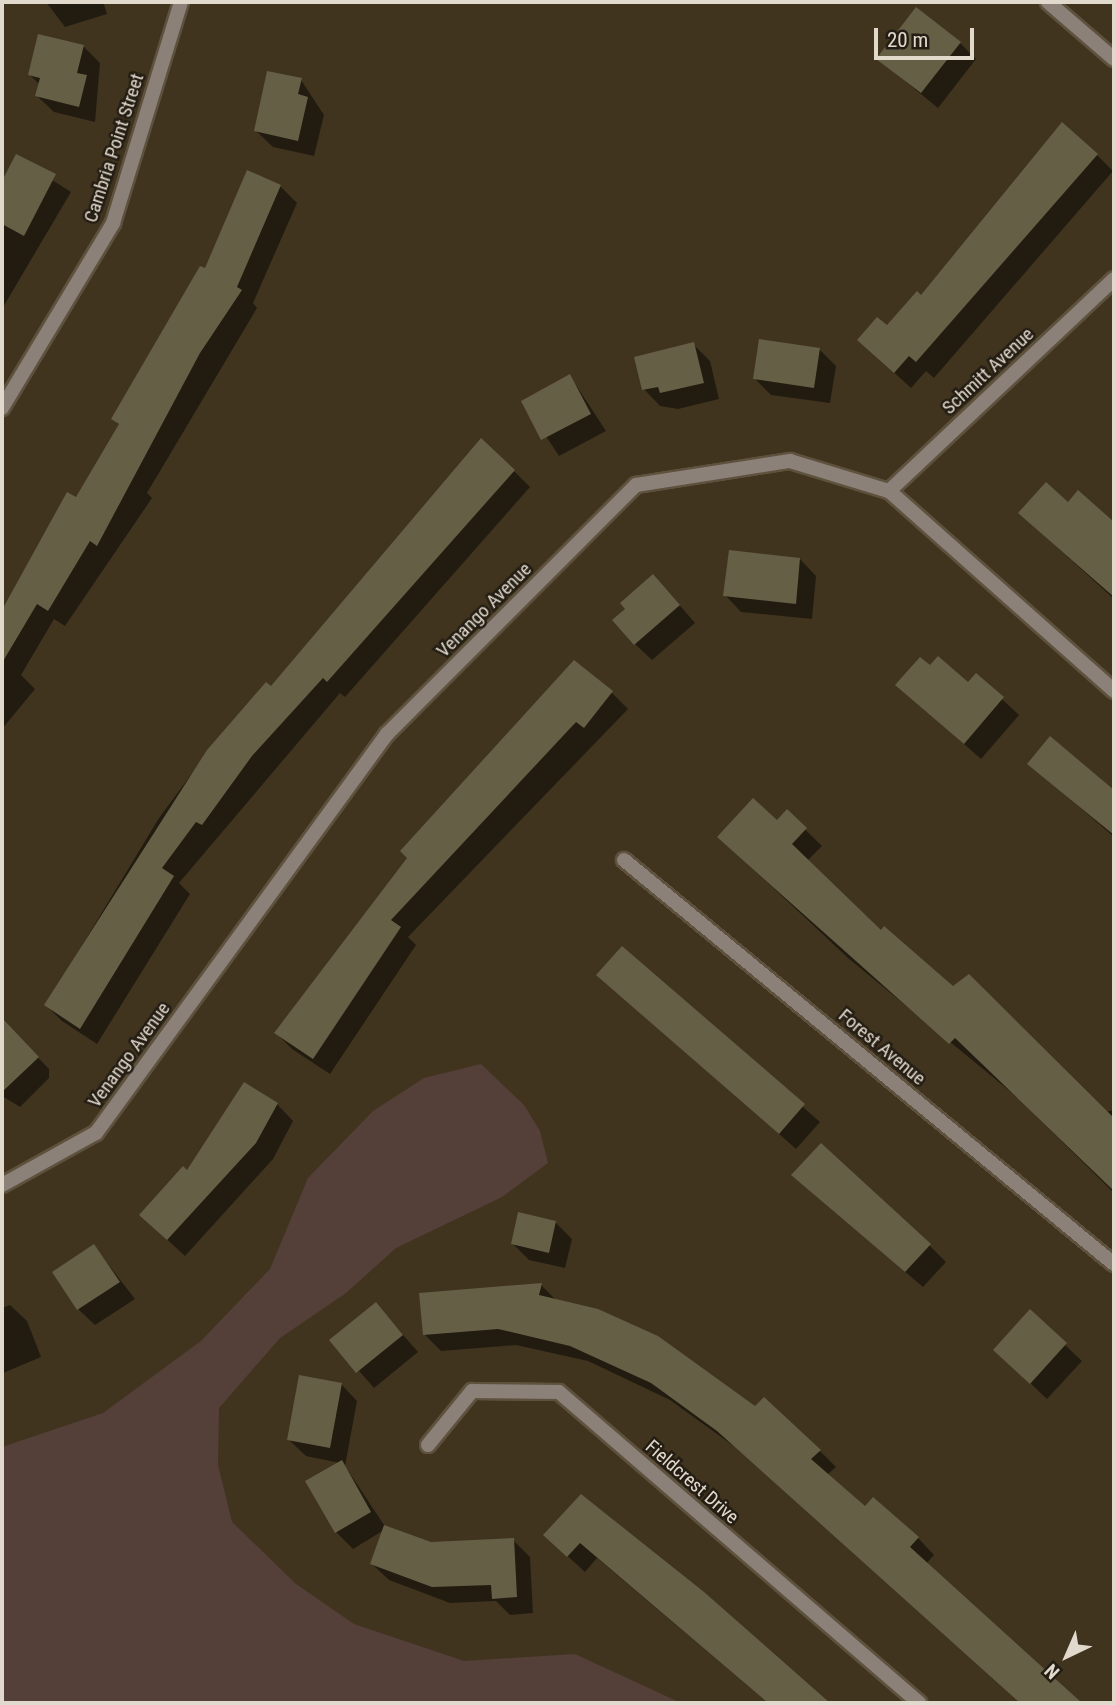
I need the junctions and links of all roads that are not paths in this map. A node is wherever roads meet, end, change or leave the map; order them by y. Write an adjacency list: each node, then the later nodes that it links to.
1 (181, 2): 5 (street, Cambria Point Street)
2 (1048, 2): 3 (street)
3 (1114, 59)
4 (1114, 279): 6 (street, Schmitt Avenue)
5 (2, 408)
6 (889, 491): 7 (street, Venango Avenue); 9 (street, Venango Avenue)
7 (1114, 691)
8 (624, 860): 10 (street, Forest Avenue)
9 (2, 1185)
10 (1114, 1264)
11 (428, 1445): 12 (street, Fieldcrest Drive)
12 (919, 1703)

